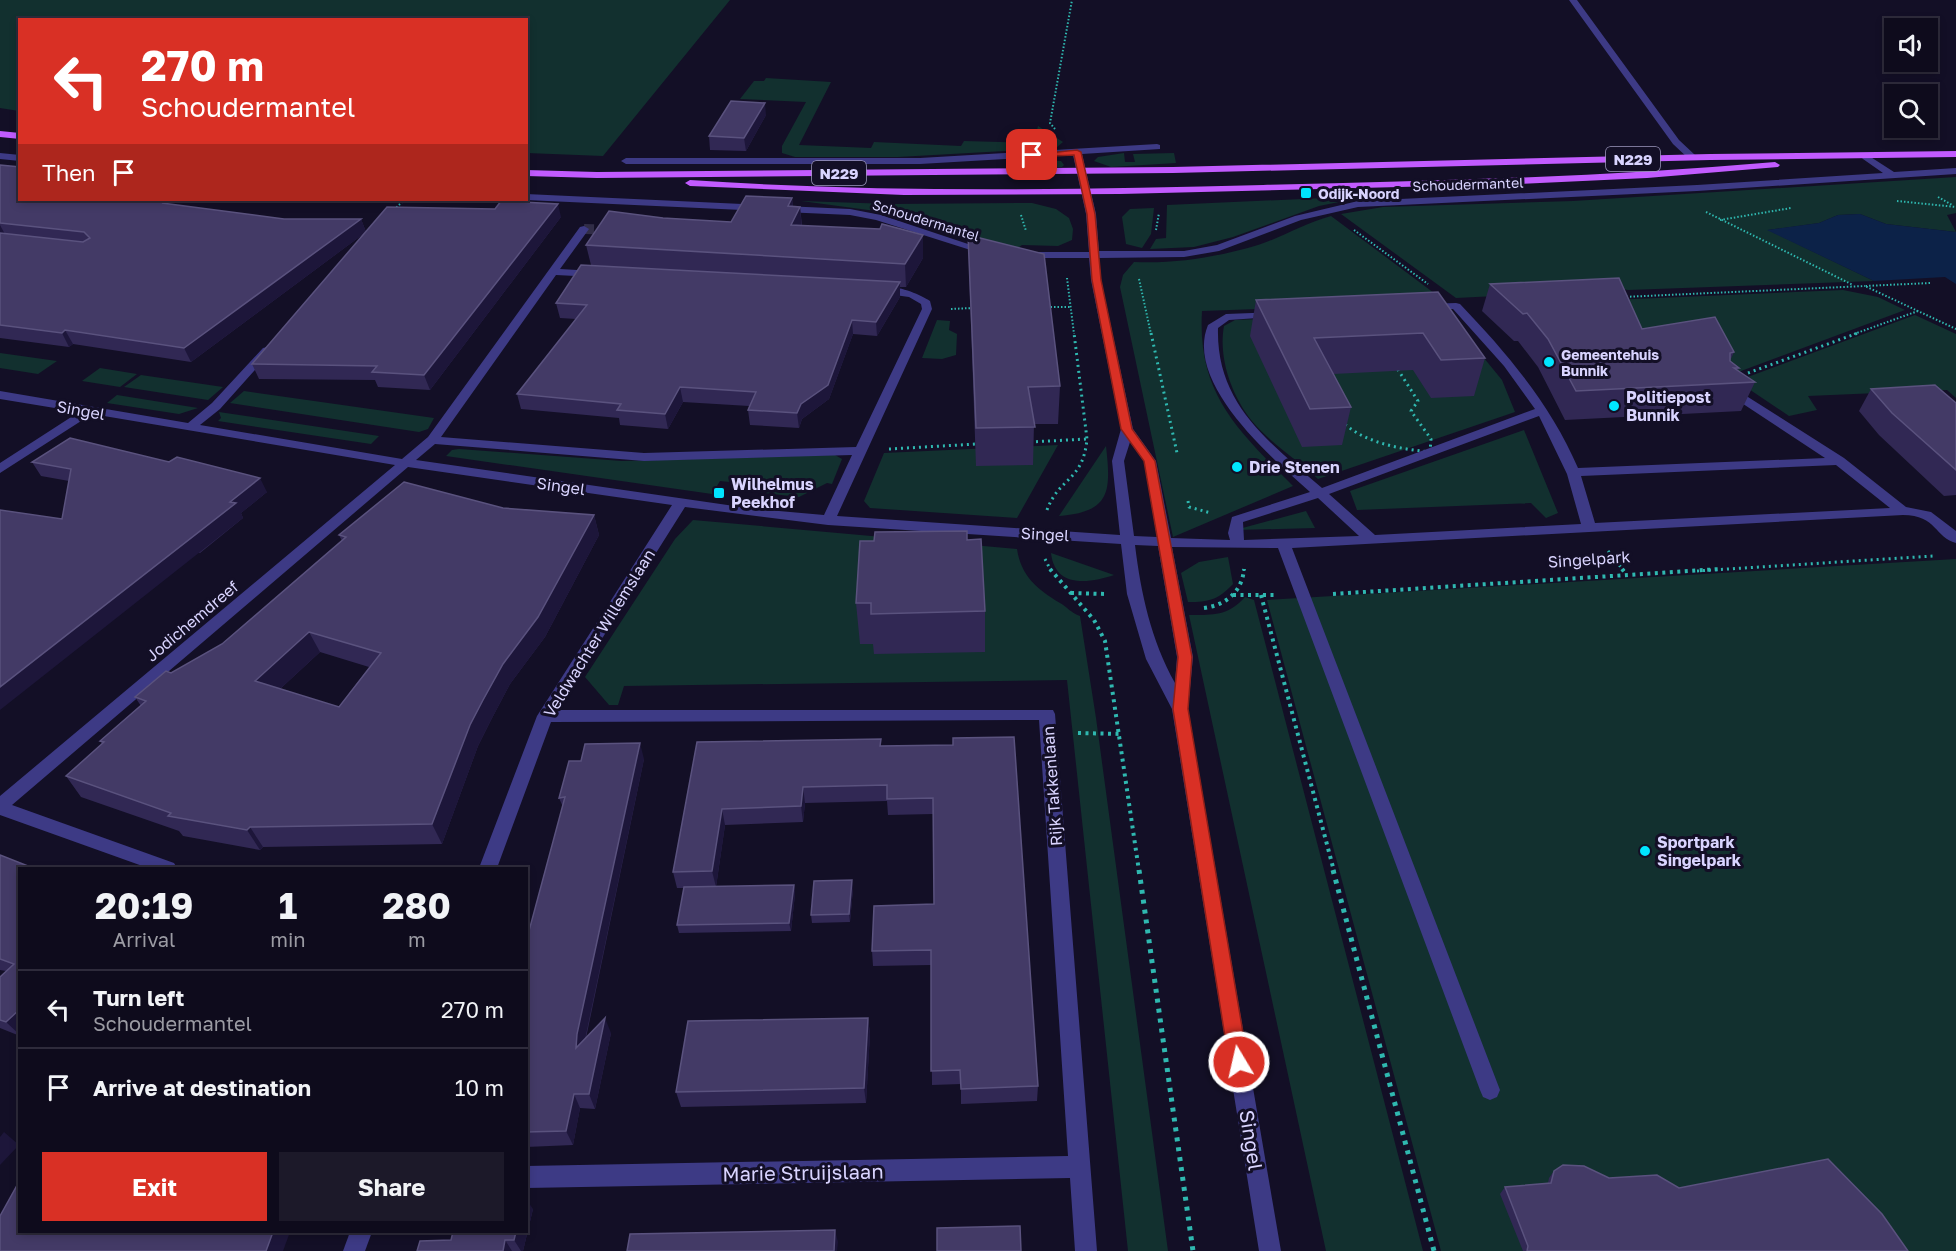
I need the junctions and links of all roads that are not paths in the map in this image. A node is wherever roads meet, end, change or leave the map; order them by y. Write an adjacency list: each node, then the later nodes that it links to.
1 (1573, 0): 8 (street)
2 (0, 134): 3 (main road)
3 (18, 136)
4 (1157, 147): 5 (street)
5 (1077, 152): 11 (street); 12 (street)
6 (1956, 154): 9 (main road, Schoudermantel / N229)
7 (0, 156): 10 (street)
8 (1692, 157): 9 (main road, Schoudermantel / N229); 12 (main road, Schoudermantel / N229)
9 (1866, 157): 15 (street); 17 (main road, Schoudermantel / N229)
10 (18, 158)
11 (626, 161)
12 (1081, 171): 16 (main road, Schoudermantel / N229); 17 (street, Singel)
13 (1956, 171): 15 (street, Schoudermantel)
14 (528, 173): 16 (main road, Schoudermantel / N229)
15 (1891, 174): 22 (street, Schoudermantel)
16 (597, 175): 17 (main road, Schoudermantel / N229)
17 (1086, 193): 22 (street, Singel)
18 (528, 197): 20 (street, Schoudermantel)
19 (584, 229): 23 (street)
20 (998, 254)
21 (1010, 254): 22 (street, Schoudermantel)
22 (1092, 255): 34 (street, Singel)
23 (553, 272): 24 (street); 35 (street)
24 (611, 275)
25 (866, 289): 36 (street)
26 (1411, 308): 32 (street, Singelpark)
27 (1285, 313): 41 (street)
28 (278, 337): 33 (street)
29 (1723, 386): 37 (street)
30 (0, 395): 31 (street, Singel)
31 (89, 411): 33 (street, Singel); 39 (street)
32 (1542, 411): 40 (street, Singelpark); 41 (street)
33 (189, 428): 38 (street, Singel)
34 (1127, 429): 46 (street, Singel); 49 (street, Singel)
35 (432, 440): 36 (street, Singel); 38 (street)
36 (861, 451): 44 (street)
37 (1839, 461): 40 (street); 43 (street)
38 (406, 463): 42 (street, Singel); 54 (street, Jodichemdreef)
39 (0, 469)
40 (1574, 472): 45 (street, Singelpark)
41 (1320, 493): 48 (street); 50 (street)
42 (680, 504): 44 (street, Singel); 53 (street, Veldwachter Willemslaan)
43 (1903, 511): 45 (street, Singelpark); 47 (street)
44 (828, 521): 46 (street, Singel)
45 (1589, 526): 48 (street, Singelpark)
46 (1127, 539): 49 (street, Singel); 52 (street, Singel)
47 (1956, 539)
48 (1373, 540): 51 (street, Singelpark)
49 (1163, 541): 50 (street, Singelpark); 52 (street, Singel)
50 (1238, 544): 51 (street, Singelpark)
51 (1283, 544): 57 (street)
52 (1180, 709): 63 (street, Singel)
53 (545, 716): 56 (street, Veldwachter Willemslaan); 58 (street, Rijk Takkenlaan)
54 (0, 807): 55 (street)
55 (165, 867)
56 (488, 867)
57 (1490, 1090)
58 (1080, 1167): 59 (street, Marie Struijslaan); 62 (street, Rijk Takkenlaan)
59 (528, 1177)
60 (361, 1233): 61 (street)
61 (354, 1251)
62 (1086, 1251)
63 (1270, 1251)

